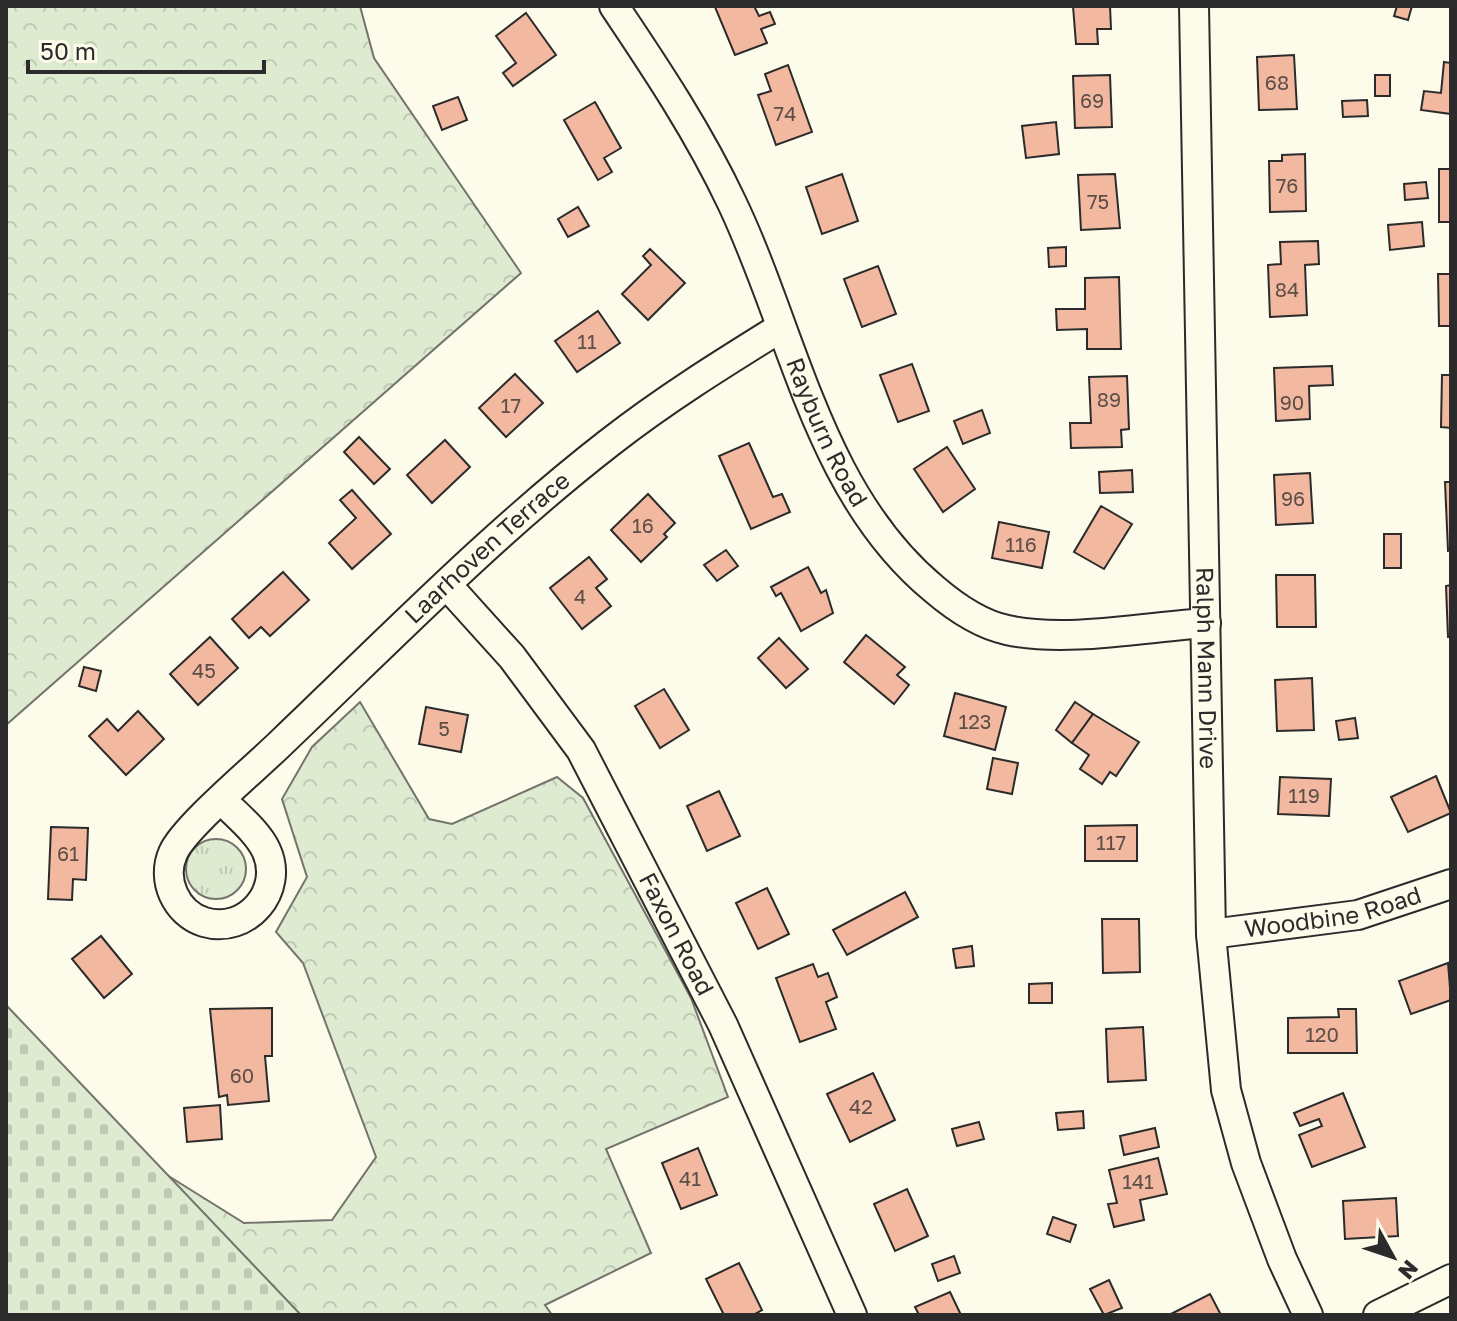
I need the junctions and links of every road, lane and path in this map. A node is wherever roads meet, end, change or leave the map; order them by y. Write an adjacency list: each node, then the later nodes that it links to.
1 (614, 6): 3 (street, Rayburn Road)
2 (1194, 6): 5 (street, Ralph Mann Drive)
3 (780, 328): 4 (street, Laarhoven Terrace); 5 (street, Rayburn Road)
4 (447, 585): 6 (street, Laarhoven Terrace); 10 (street, Faxon Road)
5 (1206, 623): 8 (street, Ralph Mann Drive)
6 (222, 800)
7 (1451, 884): 8 (street, Woodbine Road)
8 (1211, 934): 11 (street, Ralph Mann Drive)
9 (1451, 1279): 12 (street)
10 (852, 1315)
11 (1308, 1315)
12 (1378, 1315)

